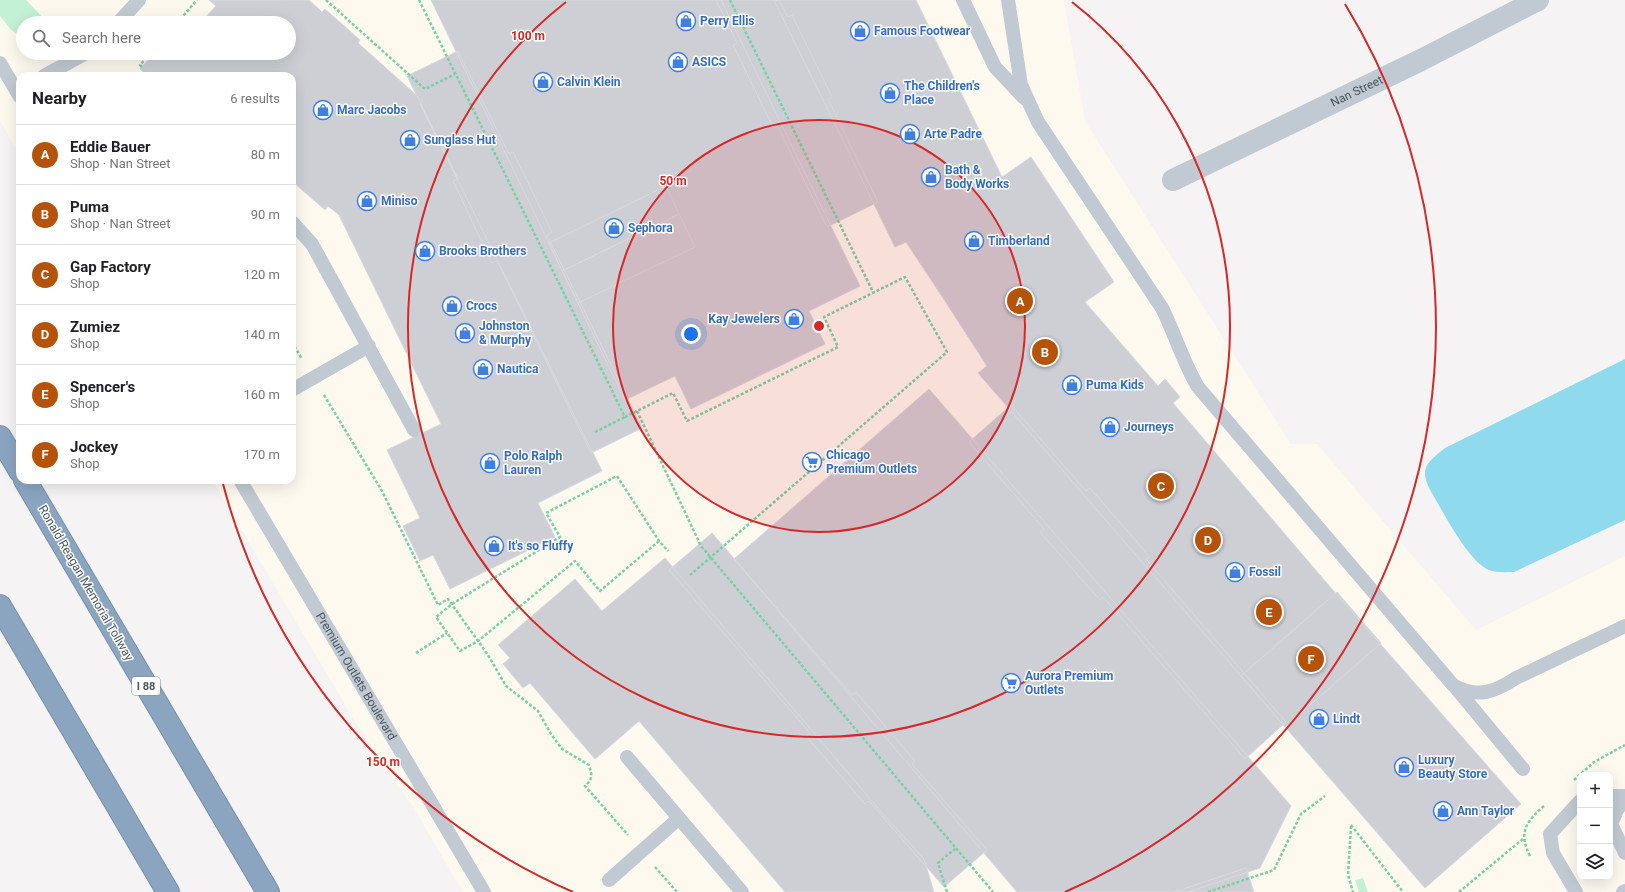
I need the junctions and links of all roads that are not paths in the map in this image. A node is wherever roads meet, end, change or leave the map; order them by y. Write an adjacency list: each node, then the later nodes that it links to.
1 (139, 0): 5 (lane)
2 (963, 0): 10 (lane)
3 (1008, 0): 10 (lane)
4 (1538, 0): 11 (street, Nan Street)
5 (124, 16)
6 (76, 60): 8 (lane)
7 (0, 63): 9 (lane)
8 (52, 72)
9 (16, 88)
10 (1028, 101): 22 (lane)
11 (1174, 180)
12 (296, 226): 13 (lane)
13 (369, 346): 14 (lane); 15 (lane)
14 (296, 388)
15 (414, 430)
16 (0, 437): 17 (highway)
17 (16, 464)
18 (27, 484): 33 (highway, Ronald Reagan Memorial Tollway / I 88)
19 (242, 484): 34 (lane, Premium Outlets Boulevard)
20 (0, 606): 32 (highway)
21 (1625, 626): 22 (lane)
22 (1453, 685): 24 (lane)
23 (627, 757): 29 (lane)
24 (1523, 770)
25 (1613, 796): 26 (lane)
26 (1625, 796)
27 (1625, 799): 30 (lane)
28 (1577, 803): 36 (lane)
29 (678, 819): 31 (lane); 35 (lane)
30 (1625, 853)
31 (610, 880)
32 (168, 892)
33 (268, 892)
34 (484, 892)
35 (742, 892)
36 (1576, 892)

